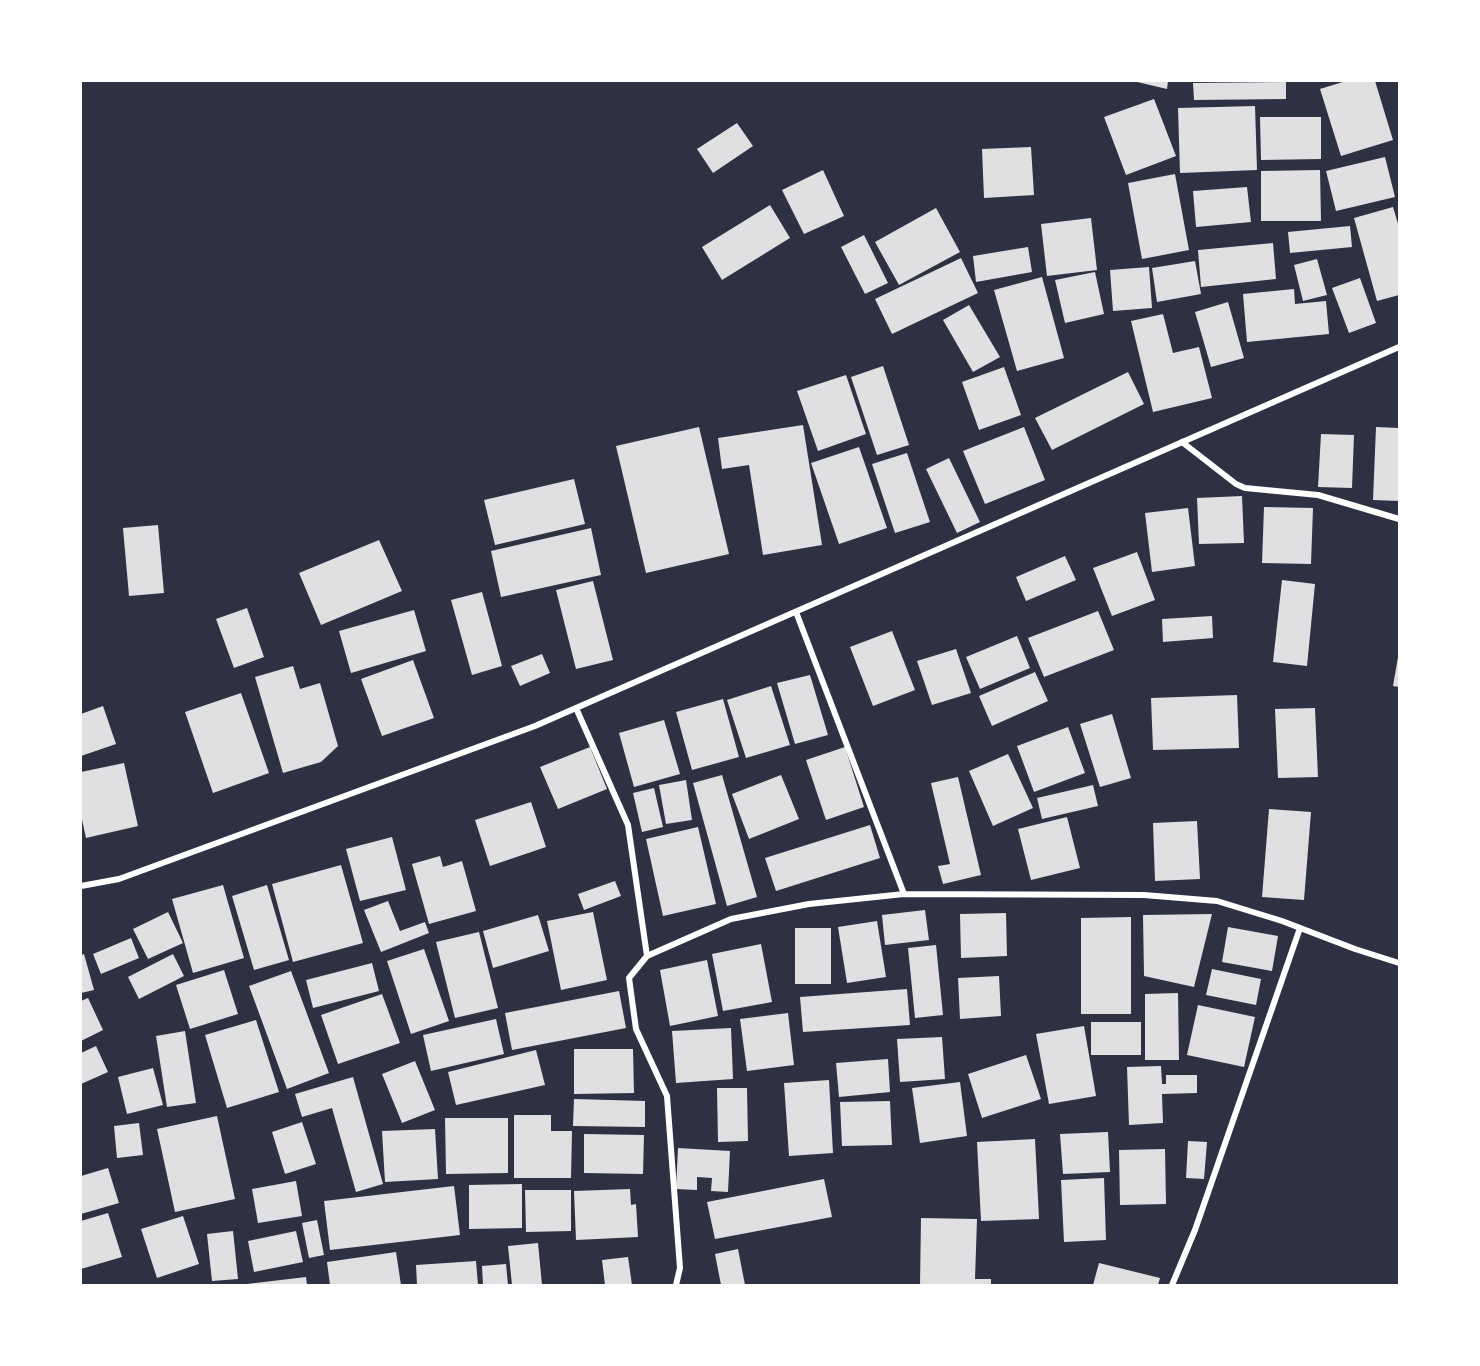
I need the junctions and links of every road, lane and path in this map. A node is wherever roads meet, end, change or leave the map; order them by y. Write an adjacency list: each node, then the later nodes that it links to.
1 (1399, 347): 2 (street)
2 (1182, 442): 3 (street); 4 (street)
3 (1399, 519)
4 (796, 612): 5 (street); 7 (street)
5 (576, 708): 6 (street); 9 (street)
6 (81, 886)
7 (904, 894): 8 (street); 9 (street)
8 (1300, 928): 10 (street); 12 (street)
9 (647, 956): 11 (street)
10 (1399, 963)
11 (676, 1285)
12 (1172, 1285)

